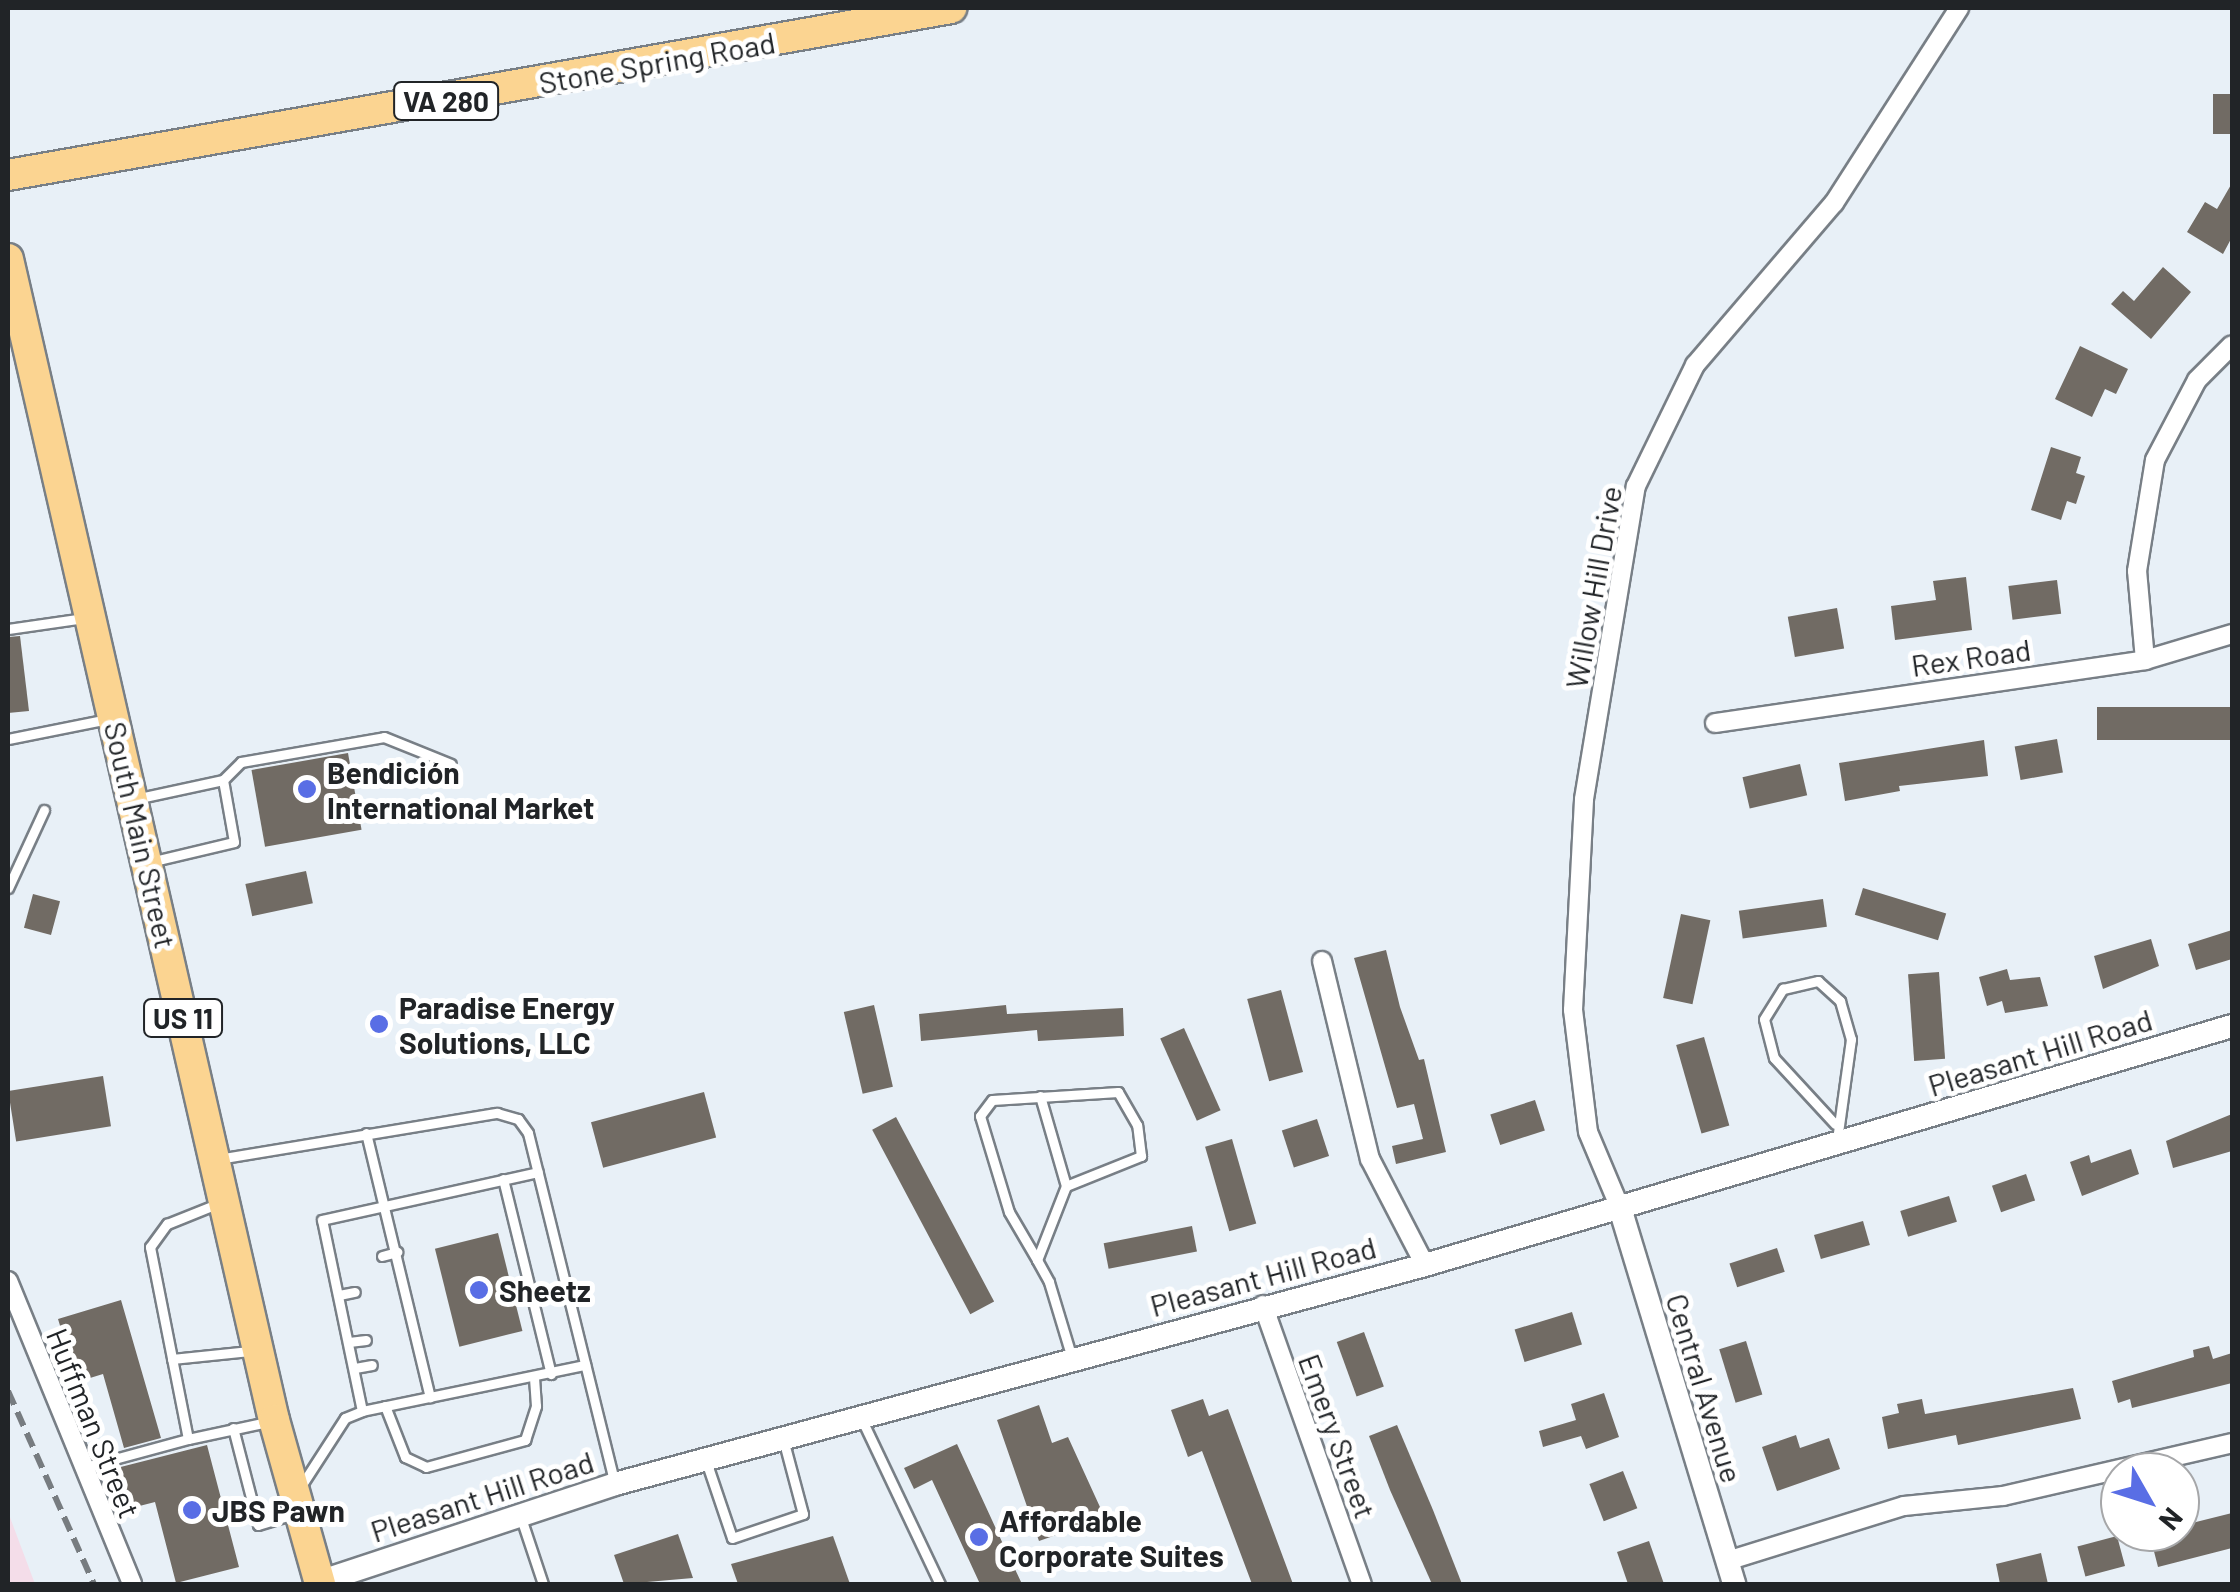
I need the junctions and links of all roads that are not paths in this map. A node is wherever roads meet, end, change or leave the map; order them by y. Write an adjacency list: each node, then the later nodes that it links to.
1 (950, 8): 3 (main road, Stone Spring Road / VA 280)
2 (1959, 8): 30 (street, Willow Hill Drive)
3 (8, 174)
4 (8, 259): 6 (main road, South Main Street / US 11)
5 (2232, 345): 9 (street)
6 (91, 618): 7 (lane); 10 (main road, South Main Street / US 11)
7 (8, 629)
8 (2232, 634): 9 (street, Rex Road)
9 (2144, 660): 11 (street, Rex Road)
10 (114, 718): 12 (lane); 15 (main road, South Main Street / US 11)
11 (1716, 722)
12 (8, 739)
13 (451, 764): 14 (lane)
14 (223, 780): 15 (lane); 17 (lane)
15 (133, 800): 17 (main road, South Main Street / US 11)
16 (44, 810): 18 (lane)
17 (147, 862): 24 (main road, South Main Street / US 11)
18 (8, 888)
19 (1322, 961): 35 (street)
20 (2232, 1026): 23 (street, Pleasant Hill Road)
21 (1040, 1096): 27 (lane); 27 (lane); 33 (lane)
22 (366, 1133): 24 (lane); 25 (lane); 29 (lane)
23 (1836, 1133): 23 (lane); 30 (street, Pleasant Hill Road)
24 (215, 1159): 28 (main road, South Main Street / US 11)
25 (538, 1172): 26 (lane); 57 (lane)
26 (502, 1179): 29 (lane); 59 (lane)
27 (1066, 1186): 33 (lane)
28 (224, 1202): 51 (main road, South Main Street / US 11); 54 (lane)
29 (386, 1202): 31 (lane); 36 (lane)
30 (1620, 1208): 35 (street, Pleasant Hill Road); 75 (street, Central Avenue)
31 (397, 1252): 32 (lane); 38 (lane)
32 (382, 1256)
33 (1036, 1260): 53 (lane)
34 (347, 1263): 36 (lane)
35 (1425, 1264): 42 (street, Pleasant Hill Road)
36 (333, 1266): 41 (lane)
37 (8, 1281): 71 (street, Huffman Street)
38 (403, 1284): 39 (lane); 43 (lane)
39 (390, 1287)
40 (355, 1292): 41 (lane)
41 (339, 1295): 46 (lane)
42 (1263, 1305): 53 (street, Pleasant Hill Road); 80 (street, Emery Street)
43 (408, 1307): 44 (lane); 47 (lane)
44 (395, 1309)
45 (360, 1314): 46 (lane)
46 (344, 1317): 50 (lane)
47 (414, 1332): 48 (lane); 52 (lane)
48 (401, 1334)
49 (366, 1340): 50 (lane)
50 (349, 1342): 58 (lane)
51 (258, 1350): 54 (lane); 65 (main road, South Main Street / US 11)
52 (419, 1358): 55 (lane); 61 (lane)
53 (1072, 1358): 64 (street, Pleasant Hill Road)
54 (172, 1360): 68 (lane)
55 (406, 1360)
56 (372, 1365): 58 (lane)
57 (586, 1365): 59 (lane); 72 (lane)
58 (355, 1368): 63 (lane)
59 (551, 1374): 60 (lane)
60 (534, 1377): 61 (lane); 62 (lane)
61 (430, 1397): 62 (lane)
62 (385, 1406): 63 (lane)
63 (362, 1411): 73 (lane)
64 (860, 1416): 67 (street, Pleasant Hill Road); 79 (lane)
65 (274, 1420): 66 (lane); 73 (main road, South Main Street / US 11)
66 (232, 1428): 68 (lane); 73 (lane)
67 (783, 1438): 70 (street, Pleasant Hill Road); 70 (lane)
68 (188, 1439): 71 (lane)
69 (2232, 1443): 75 (street)
70 (705, 1459): 72 (street, Pleasant Hill Road)
71 (81, 1468): 76 (street, Huffman Street)
72 (615, 1484): 74 (street, Pleasant Hill Road)
73 (297, 1505): 77 (main road, South Main Street / US 11)
74 (520, 1516): 77 (street, Pleasant Hill Road); 78 (lane)
75 (1727, 1561): 81 (street, Central Avenue)
76 (132, 1584)
77 (316, 1584)
78 (543, 1584)
79 (940, 1584)
80 (1362, 1584)
81 (1734, 1584)

